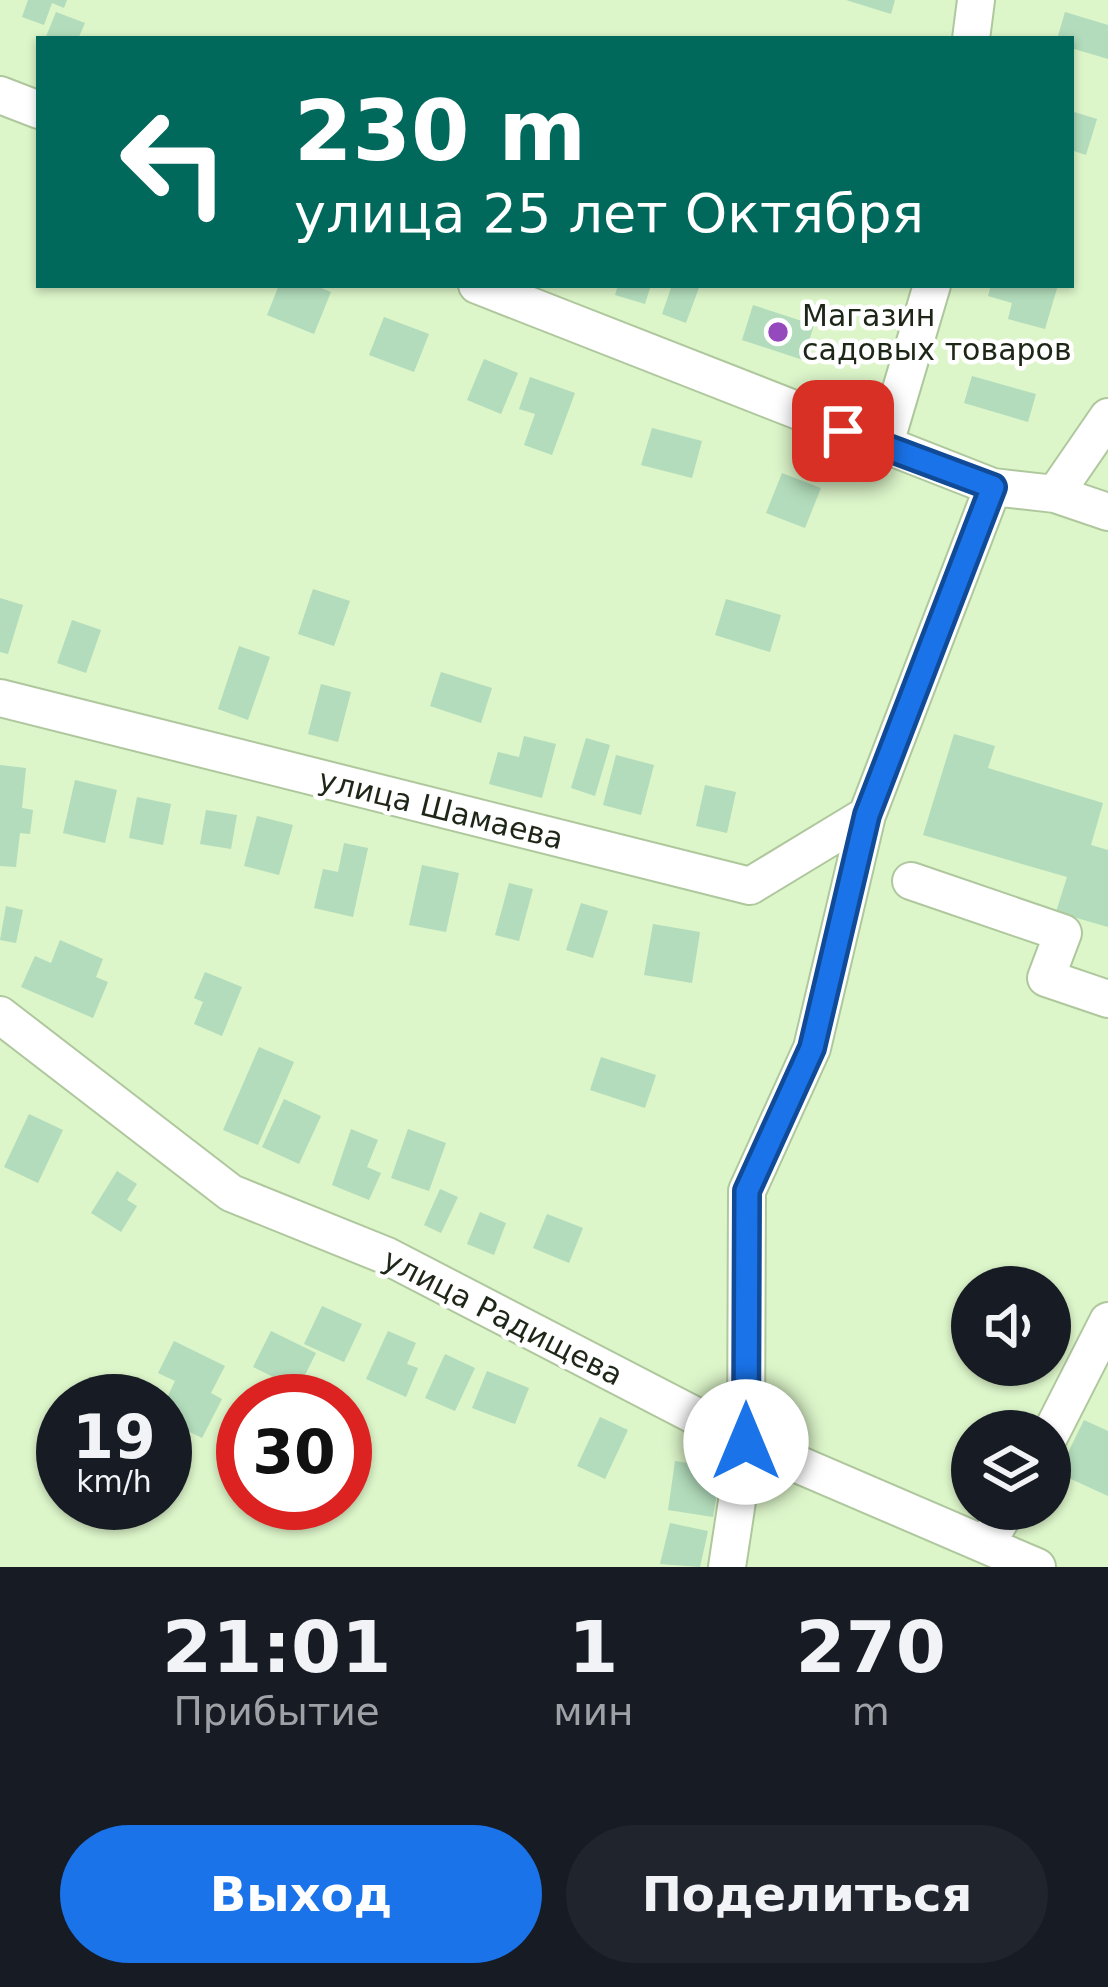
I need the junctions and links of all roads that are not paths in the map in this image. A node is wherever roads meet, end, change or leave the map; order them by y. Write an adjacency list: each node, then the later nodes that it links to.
1 (976, 0): 2 (street)
2 (971, 36)
3 (0, 95): 4 (street)
4 (36, 109)
5 (485, 288): 8 (street)
6 (931, 288): 8 (street)
7 (1108, 417): 10 (street)
8 (884, 447): 9 (street)
9 (993, 487): 10 (street); 13 (street)
10 (1055, 494): 11 (street)
11 (1108, 512)
12 (0, 698): 13 (street, улица Шамаева)
13 (867, 815): 19 (street)
14 (911, 880): 15 (street)
15 (1108, 999)
16 (0, 1015): 19 (street, улица Радищева)
17 (1108, 1321): 18 (street)
18 (1092, 1397)
19 (746, 1442): 21 (street, улица Радищева); 22 (street)
20 (995, 1530): 21 (street)
21 (986, 1545): 23 (street, улица Радищева)
22 (727, 1567)
23 (1037, 1567)

